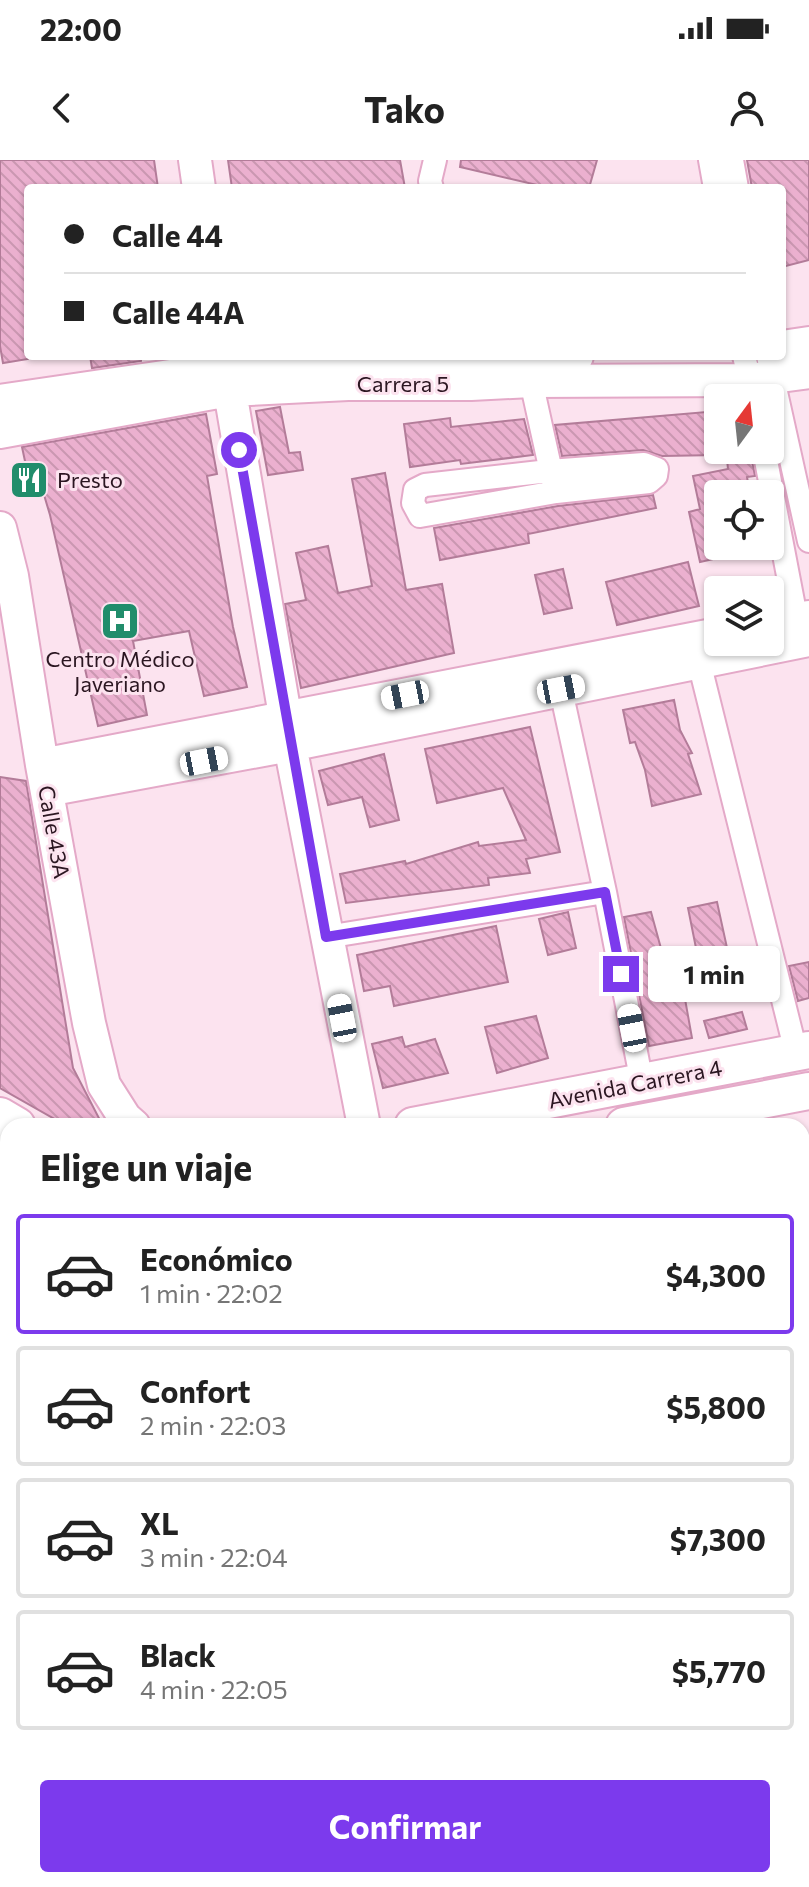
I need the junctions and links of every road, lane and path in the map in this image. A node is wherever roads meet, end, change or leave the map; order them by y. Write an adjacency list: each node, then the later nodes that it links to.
1 (195, 160): 5 (street)
2 (435, 160): 6 (street)
3 (710, 160): 7 (street)
4 (732, 160): 8 (street)
5 (198, 184)
6 (431, 184)
7 (714, 184)
8 (736, 184)
9 (809, 343): 10 (street)
10 (786, 346)
11 (328, 360): 15 (street, Carrera 5)
12 (377, 360): 14 (street, Carrera 5)
13 (533, 360): 14 (street, Carrera 5)
14 (468, 366): 18 (street, Carrera 5)
15 (226, 371): 19 (street, Carrera 5); 20 (street, Carrera 5); 29 (street)
16 (809, 372): 17 (street, Carrera 5)
17 (758, 374): 18 (street, Carrera 5); 24 (street)
18 (531, 381): 22 (street)
19 (0, 401)
20 (0, 432)
21 (767, 464): 25 (street)
22 (553, 482): 22 (street)
23 (0, 528): 30 (street, Calle 43A)
24 (809, 541)
25 (797, 628): 27 (street)
26 (704, 638): 28 (street)
27 (699, 662): 28 (street); 33 (street)
28 (558, 677): 29 (street); 31 (street)
29 (288, 732): 30 (street); 32 (street)
30 (44, 778): 37 (street, Calle 43A)
31 (605, 892): 32 (street); 34 (street)
32 (326, 937): 38 (street)
33 (802, 1051): 34 (main road, Avenida Carrera 4)
34 (642, 1083): 39 (main road, Avenida Carrera 4)
35 (809, 1091): 36 (main road, Avenida Carrera 4)
36 (745, 1115): 40 (main road, Avenida Carrera 4)
37 (125, 1118)
38 (362, 1118)
39 (456, 1118)
40 (712, 1118)

